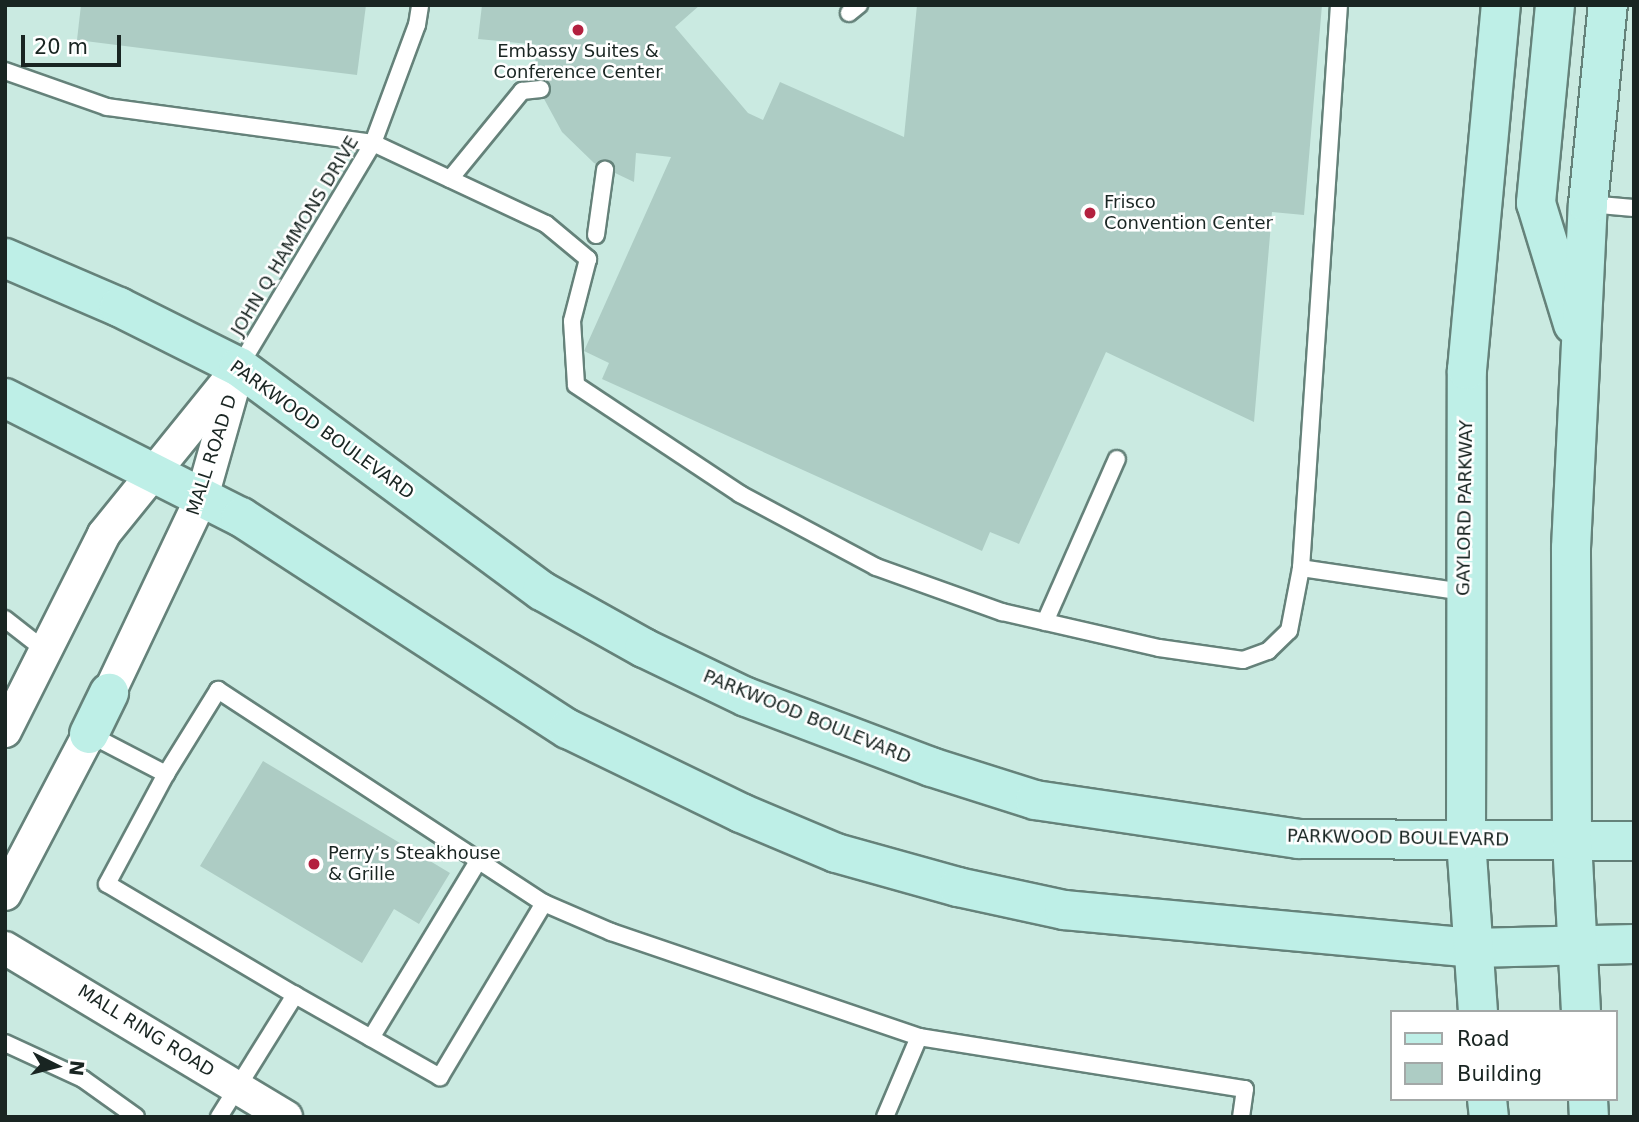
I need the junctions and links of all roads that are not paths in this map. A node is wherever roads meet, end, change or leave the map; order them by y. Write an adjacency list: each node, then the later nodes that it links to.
1 (420, 5): 8 (lane, JOHN Q HAMMONS DRIVE)
2 (1339, 5): 21 (lane)
3 (1501, 5): 22 (main road, GAYLORD PARKWAY)
4 (1555, 5): 15 (main road)
5 (1608, 5): 11 (main road)
6 (5, 71): 8 (lane)
7 (541, 89): 10 (lane)
8 (373, 143): 10 (lane); 16 (lane, JOHN Q HAMMONS DRIVE)
9 (606, 170): 13 (lane)
10 (450, 179): 24 (lane)
11 (1588, 204): 12 (lane); 15 (main road)
12 (1634, 208)
13 (596, 235)
14 (5, 258): 16 (main road, PARKWOOD BOULEVARD)
15 (1581, 350): 31 (main road)
16 (239, 366): 19 (street, MALL ROAD D); 20 (street, MALL ROAD D); 30 (main road, PARKWOOD BOULEVARD)
17 (5, 398): 19 (main road)
18 (1117, 459): 24 (lane)
19 (156, 474): 20 (main road); 25 (street, MALL ROAD D)
20 (202, 497): 26 (street, MALL ROAD D); 39 (main road)
21 (1301, 568): 22 (lane); 24 (lane)
22 (1463, 592): 30 (main road, GAYLORD PARKWAY)
23 (5, 619): 25 (lane)
24 (1045, 622)
25 (46, 651): 27 (street, MALL ROAD D)
26 (109, 692): 28 (main road, MALL ROAD D)
27 (5, 732)
28 (89, 734): 29 (lane); 34 (street, MALL ROAD D)
29 (166, 774): 33 (lane); 40 (lane)
30 (1466, 840): 31 (main road, PARKWOOD BOULEVARD); 39 (main road, GAYLORD PARKWAY)
31 (1572, 840): 32 (main road, PARKWOOD BOULEVARD); 37 (main road)
32 (1634, 841)
33 (479, 860): 35 (lane); 44 (lane)
34 (5, 894)
35 (544, 902): 43 (lane); 44 (lane)
36 (1634, 944): 37 (main road)
37 (1575, 946): 39 (main road); 42 (main road)
38 (5, 948): 46 (street, MALL RING ROAD)
39 (1472, 948): 41 (main road, GAYLORD PARKWAY)
40 (295, 995): 44 (lane); 46 (lane)
41 (1478, 1010)
42 (1581, 1010)
43 (919, 1037): 50 (lane); 51 (lane)
44 (372, 1038)
45 (5, 1043): 47 (lane)
46 (237, 1088): 48 (lane); 49 (street, MALL RING ROAD)
47 (136, 1117)
48 (219, 1117)
49 (286, 1117)
50 (885, 1117)
51 (1241, 1117)

